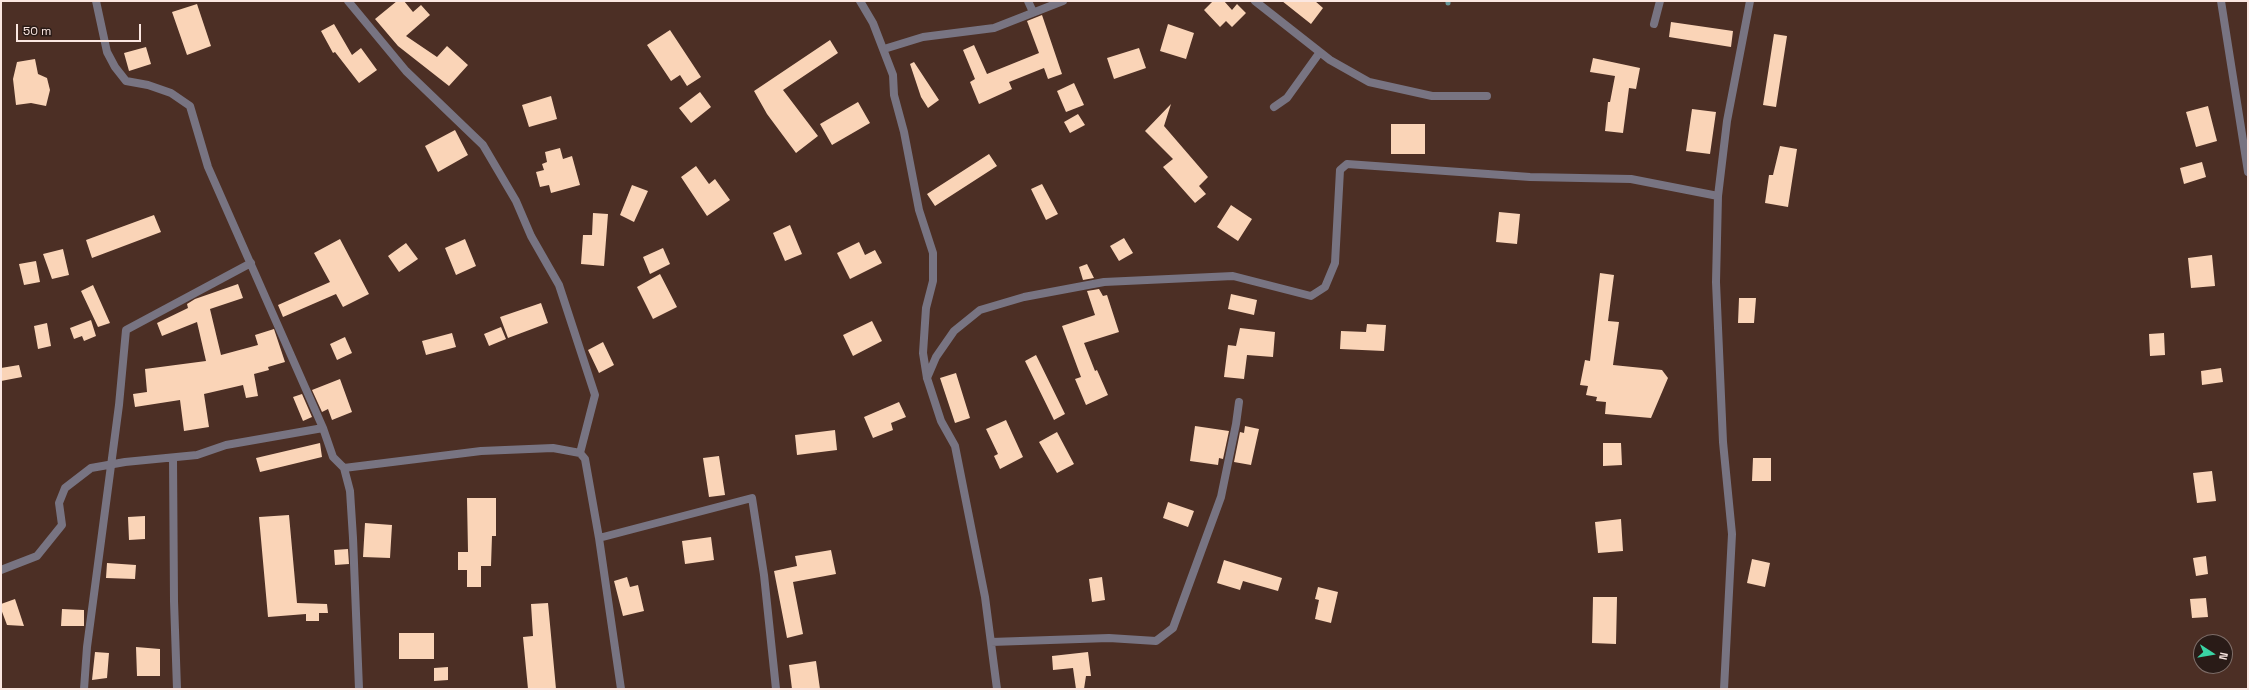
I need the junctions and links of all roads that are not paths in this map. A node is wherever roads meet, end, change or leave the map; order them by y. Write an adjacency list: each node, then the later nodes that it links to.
1 (96, 1): 19 (street)
2 (348, 1): 23 (street)
3 (860, 1): 12 (street)
4 (1028, 1): 10 (street)
5 (1062, 1): 10 (street)
6 (1255, 1): 13 (street)
7 (1660, 1): 11 (street)
8 (1750, 1): 18 (street)
9 (2221, 1): 16 (street)
10 (1033, 12): 12 (street)
11 (1654, 24)
12 (884, 49): 20 (street)
13 (1320, 52): 14 (street); 15 (street)
14 (1487, 96)
15 (1274, 107)
16 (2247, 149): 17 (street)
17 (2248, 172)
18 (1718, 196): 20 (street); 36 (street)
19 (251, 263): 22 (street); 25 (street)
20 (927, 378): 29 (street)
21 (1238, 402): 29 (street)
22 (323, 428): 24 (street); 26 (street)
23 (580, 453): 26 (street); 27 (street)
24 (173, 458): 25 (street); 31 (street)
25 (111, 464): 28 (street); 30 (street)
26 (344, 468): 32 (street)
27 (599, 538): 33 (street); 34 (street)
28 (1, 570)
29 (991, 642): 35 (street)
30 (84, 689)
31 (177, 689)
32 (359, 689)
33 (621, 689)
34 (776, 689)
35 (997, 689)
36 (1724, 689)

